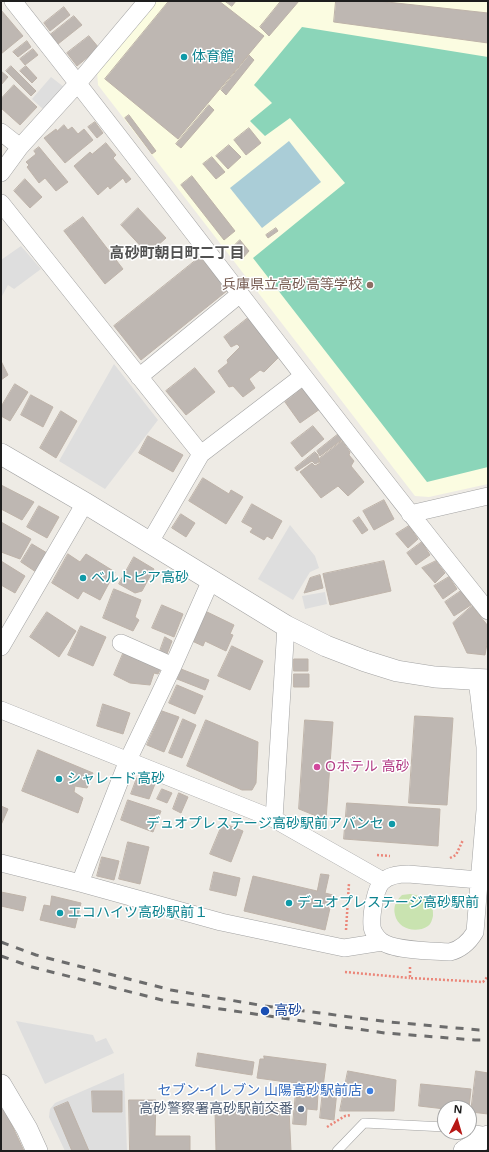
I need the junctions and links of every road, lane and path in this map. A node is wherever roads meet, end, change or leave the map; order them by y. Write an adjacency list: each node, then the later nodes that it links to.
1 (13, 1): 3 (street)
2 (146, 1): 3 (street)
3 (78, 83): 5 (street); 8 (street)
4 (1, 132): 5 (street)
5 (20, 147): 6 (street)
6 (1, 173)
7 (1, 203): 10 (street)
8 (240, 294): 9 (street); 10 (street)
9 (303, 376): 12 (street); 15 (street)
10 (139, 377): 12 (street)
11 (1, 454): 14 (street)
12 (201, 454): 16 (street)
13 (488, 496): 15 (street)
14 (85, 503): 16 (street); 21 (street)
15 (410, 514): 18 (street)
16 (150, 542): 17 (street)
17 (210, 580): 19 (street); 22 (street)
18 (488, 611)
19 (286, 626): 23 (street); 27 (street)
20 (121, 643): 22 (street)
21 (1, 647)
22 (173, 666): 25 (street)
23 (483, 680): 26 (street)
24 (1, 710): 25 (street)
25 (128, 760): 27 (street); 32 (street)
26 (487, 810): 29 (street)
27 (274, 819): 31 (street)
28 (1, 863): 32 (street)
29 (479, 880): 31 (street); 33 (street)
30 (350, 881): 34 (path)
31 (383, 881): 33 (street)
32 (80, 883): 34 (street)
33 (382, 942): 34 (street)
34 (344, 948)
35 (404, 966): 38 (path)
36 (344, 972): 38 (path)
37 (488, 976): 38 (path)
38 (410, 978)
39 (1, 1084): 44 (street)
40 (437, 1127): 45 (lane)
41 (477, 1130): 42 (lane)
42 (488, 1132)
43 (488, 1136): 46 (street)
44 (37, 1151)
45 (337, 1151)
46 (464, 1151)

